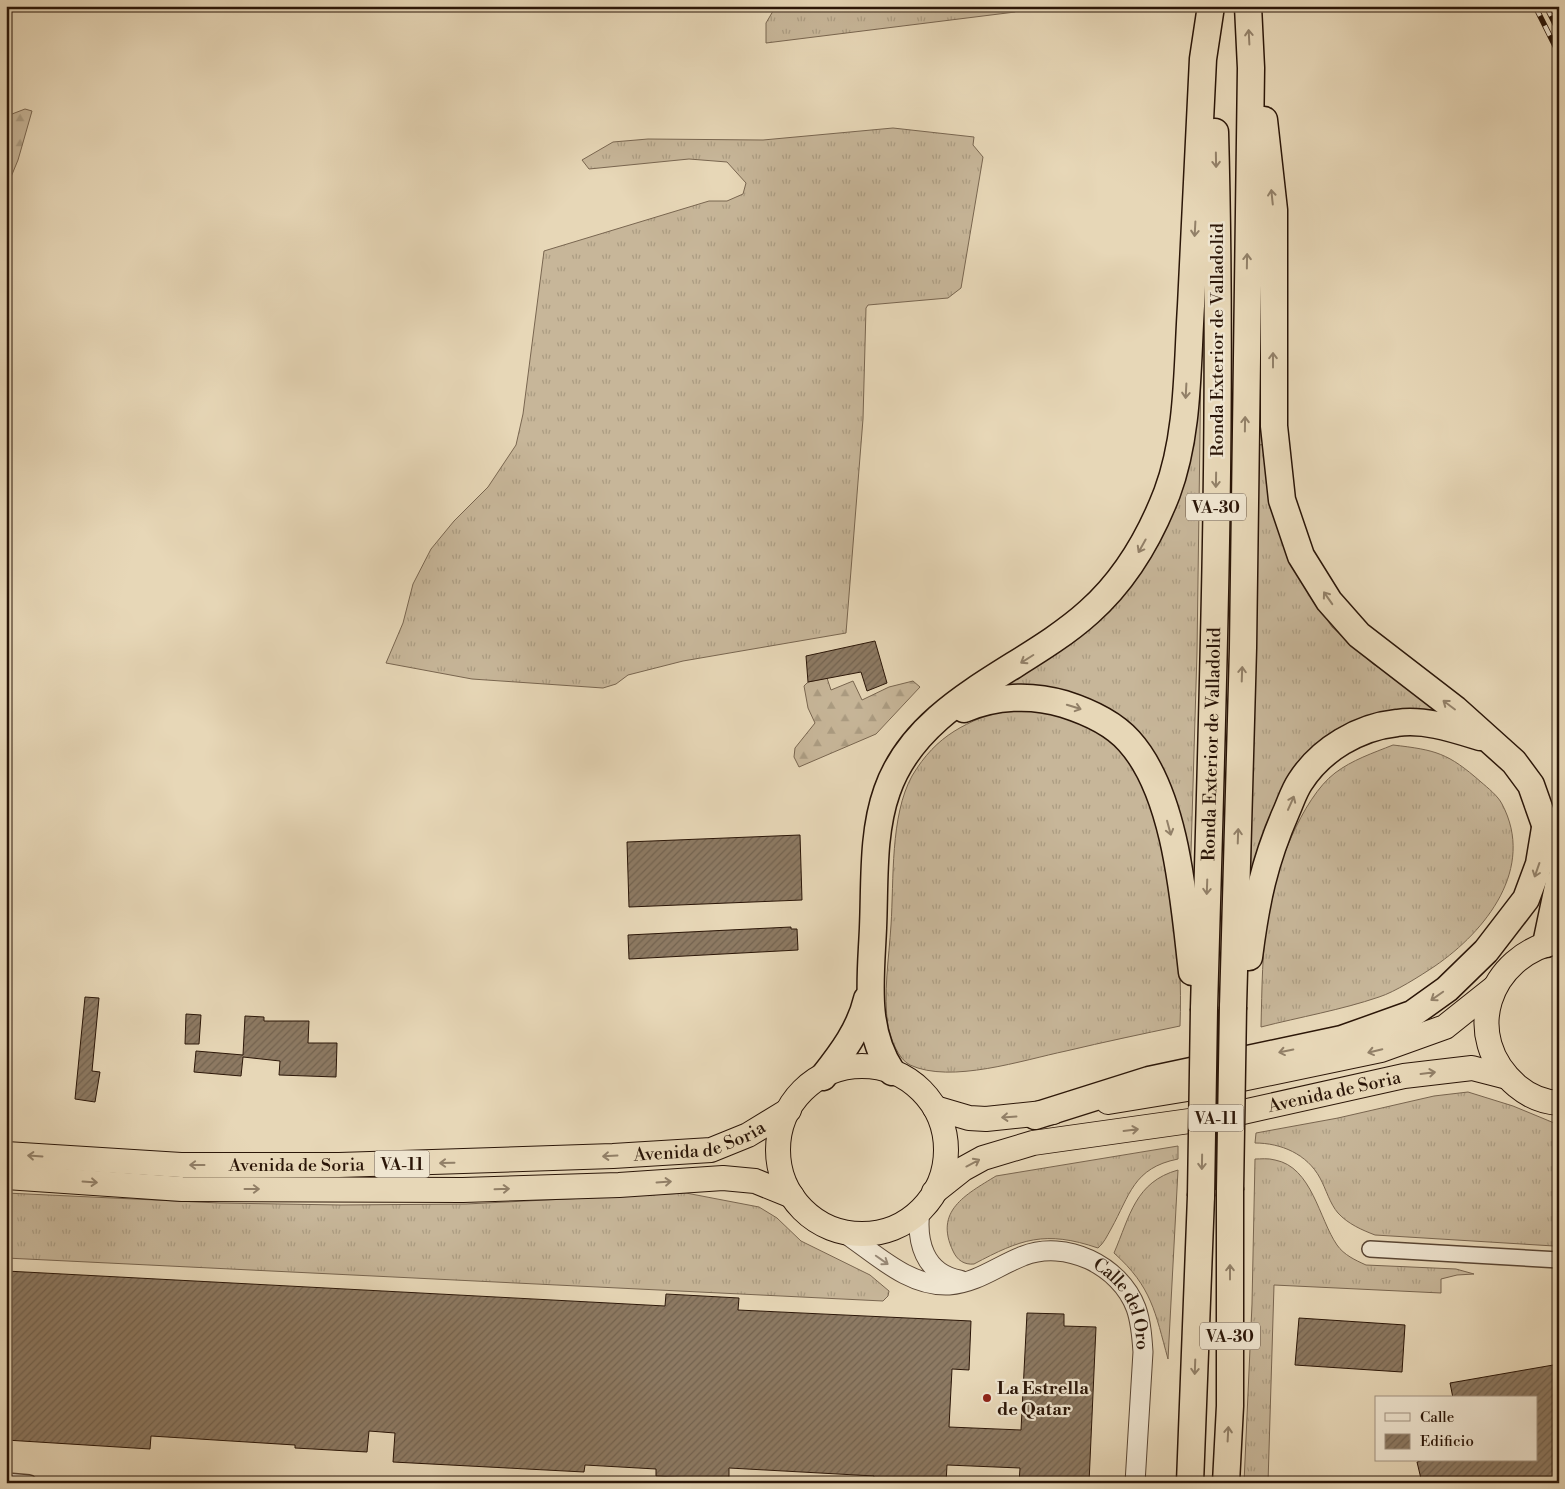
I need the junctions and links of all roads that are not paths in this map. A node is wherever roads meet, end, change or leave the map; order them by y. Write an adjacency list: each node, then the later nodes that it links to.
1 (1212, 6): 4 (highway, one-way to 4); 13 (highway, Ronda Exterior de Valladolid / VA-30, one-way to 13)
2 (1248, 6): 3 (highway, Ronda Exterior de Valladolid / VA-30, one-way to 2)
3 (1251, 68): 5 (highway, one-way to 3); 12 (highway, Ronda Exterior de Valladolid / VA-30, one-way to 3)
4 (928, 728): 10 (highway); 13 (highway, one-way to 13)
5 (1485, 738): 6 (highway); 12 (highway, one-way to 5)
6 (1546, 822): 7 (highway); 20 (highway, one-way to 20)
7 (1559, 864)
8 (1559, 882): 9 (highway)
9 (1553, 943): 11 (highway, VA-11)
10 (870, 986): 14 (highway); 15 (highway)
11 (1494, 988): 16 (highway, VA-11); 20 (highway, Avenida de Soria / VA-11, one-way to 20)
12 (1233, 1007): 33 (highway, Ronda Exterior de Valladolid / VA-30, one-way to 12, bridge)
13 (1204, 1008): 32 (highway, Ronda Exterior de Valladolid / VA-30, one-way to 32, bridge)
14 (892, 1072): 15 (highway, VA-11); 18 (highway, VA-11)
15 (823, 1077): 19 (highway, VA-11)
16 (1507, 1077): 17 (highway, VA-11); 24 (highway, Avenida de Soria / VA-11, one-way to 16)
17 (1559, 1103)
18 (935, 1108): 20 (highway, Avenida de Soria / VA-11, one-way to 18); 24 (highway, VA-11)
19 (788, 1110): 21 (highway, Avenida de Soria / VA-11, one-way to 21); 23 (highway, VA-11)
20 (1035, 1116)
21 (6, 1154)
22 (6, 1177): 23 (highway, Avenida de Soria / VA-11, one-way to 23)
23 (792, 1196): 25 (highway, VA-11)
24 (927, 1201): 25 (highway, VA-11); 28 (street)
25 (843, 1232): 28 (street, Calle del Oro, one-way to 28)
26 (1370, 1249): 27 (street)
27 (1559, 1260)
28 (968, 1281): 31 (street, Calle del Oro)
29 (6, 1482): 30 (street)
30 (29, 1483)
31 (1135, 1483)
32 (1190, 1483)
33 (1226, 1483)

